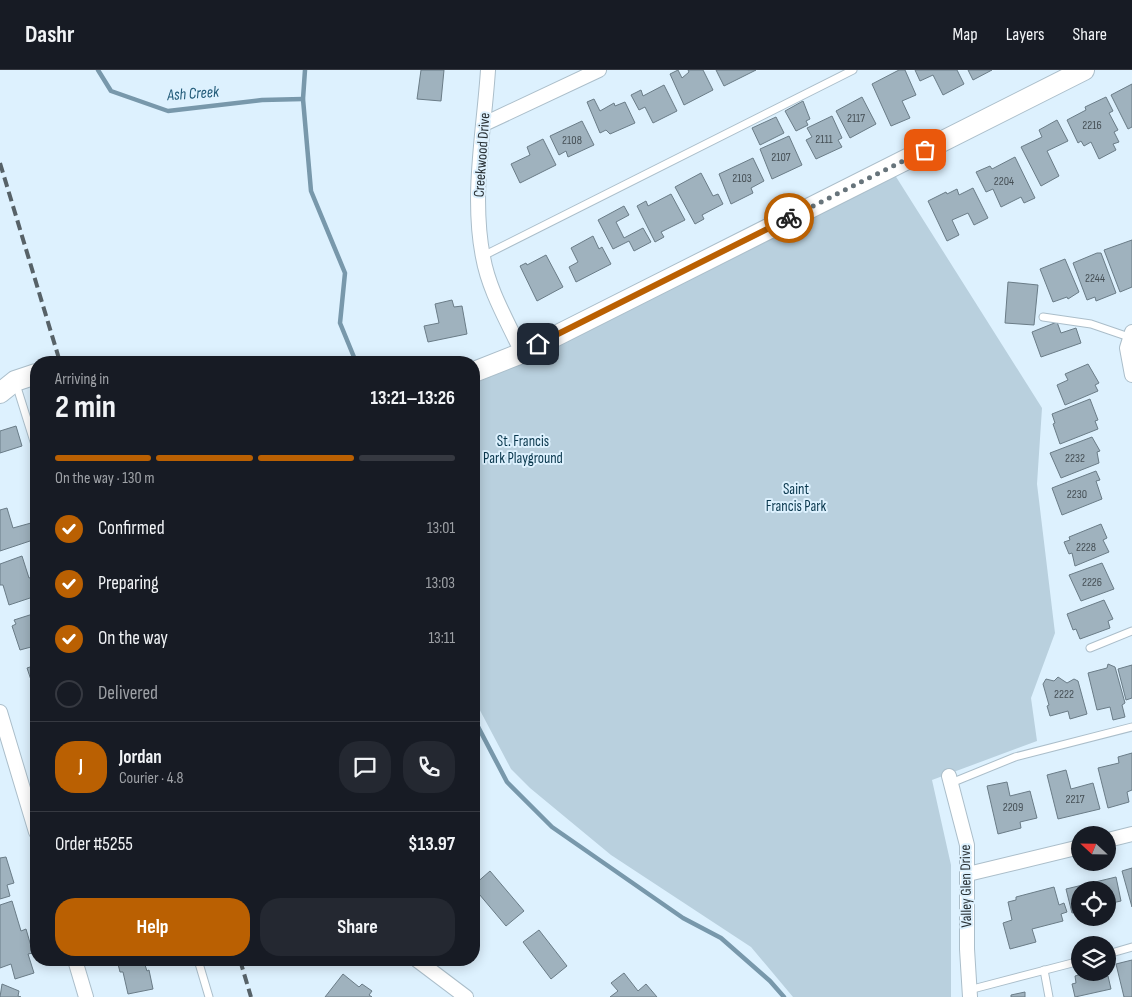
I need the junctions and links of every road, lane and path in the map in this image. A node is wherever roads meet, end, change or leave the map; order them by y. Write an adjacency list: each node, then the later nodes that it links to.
1 (488, 70): 5 (street, Creekwood Drive)
2 (599, 70): 5 (street)
3 (853, 70): 6 (lane)
4 (1084, 70): 9 (street)
5 (484, 124): 6 (street, Creekwood Drive)
6 (482, 256): 9 (street, Creekwood Drive)
7 (1043, 317): 8 (lane)
8 (1130, 335): 11 (street)
9 (522, 353): 10 (street)
10 (480, 370)
11 (1132, 375)
12 (30, 378): 13 (street)
13 (15, 389): 14 (lane)
14 (30, 431)
15 (1132, 631): 16 (lane)
16 (1090, 648)
17 (0, 712): 20 (street)
18 (1132, 726): 19 (lane)
19 (950, 780): 24 (street, Valley Glen Drive)
20 (30, 812)
21 (1132, 834): 22 (street)
22 (1116, 838)
23 (1071, 849): 24 (street)
24 (968, 874): 32 (street, Valley Glen Drive)
25 (1132, 947): 26 (lane)
26 (1116, 952)
27 (1071, 963): 31 (lane)
28 (77, 966): 33 (street)
29 (200, 966): 34 (lane)
30 (425, 966): 35 (street)
31 (1044, 970): 32 (lane); 36 (lane)
32 (969, 994)
33 (86, 997)
34 (210, 997)
35 (466, 997)
36 (1049, 997)

